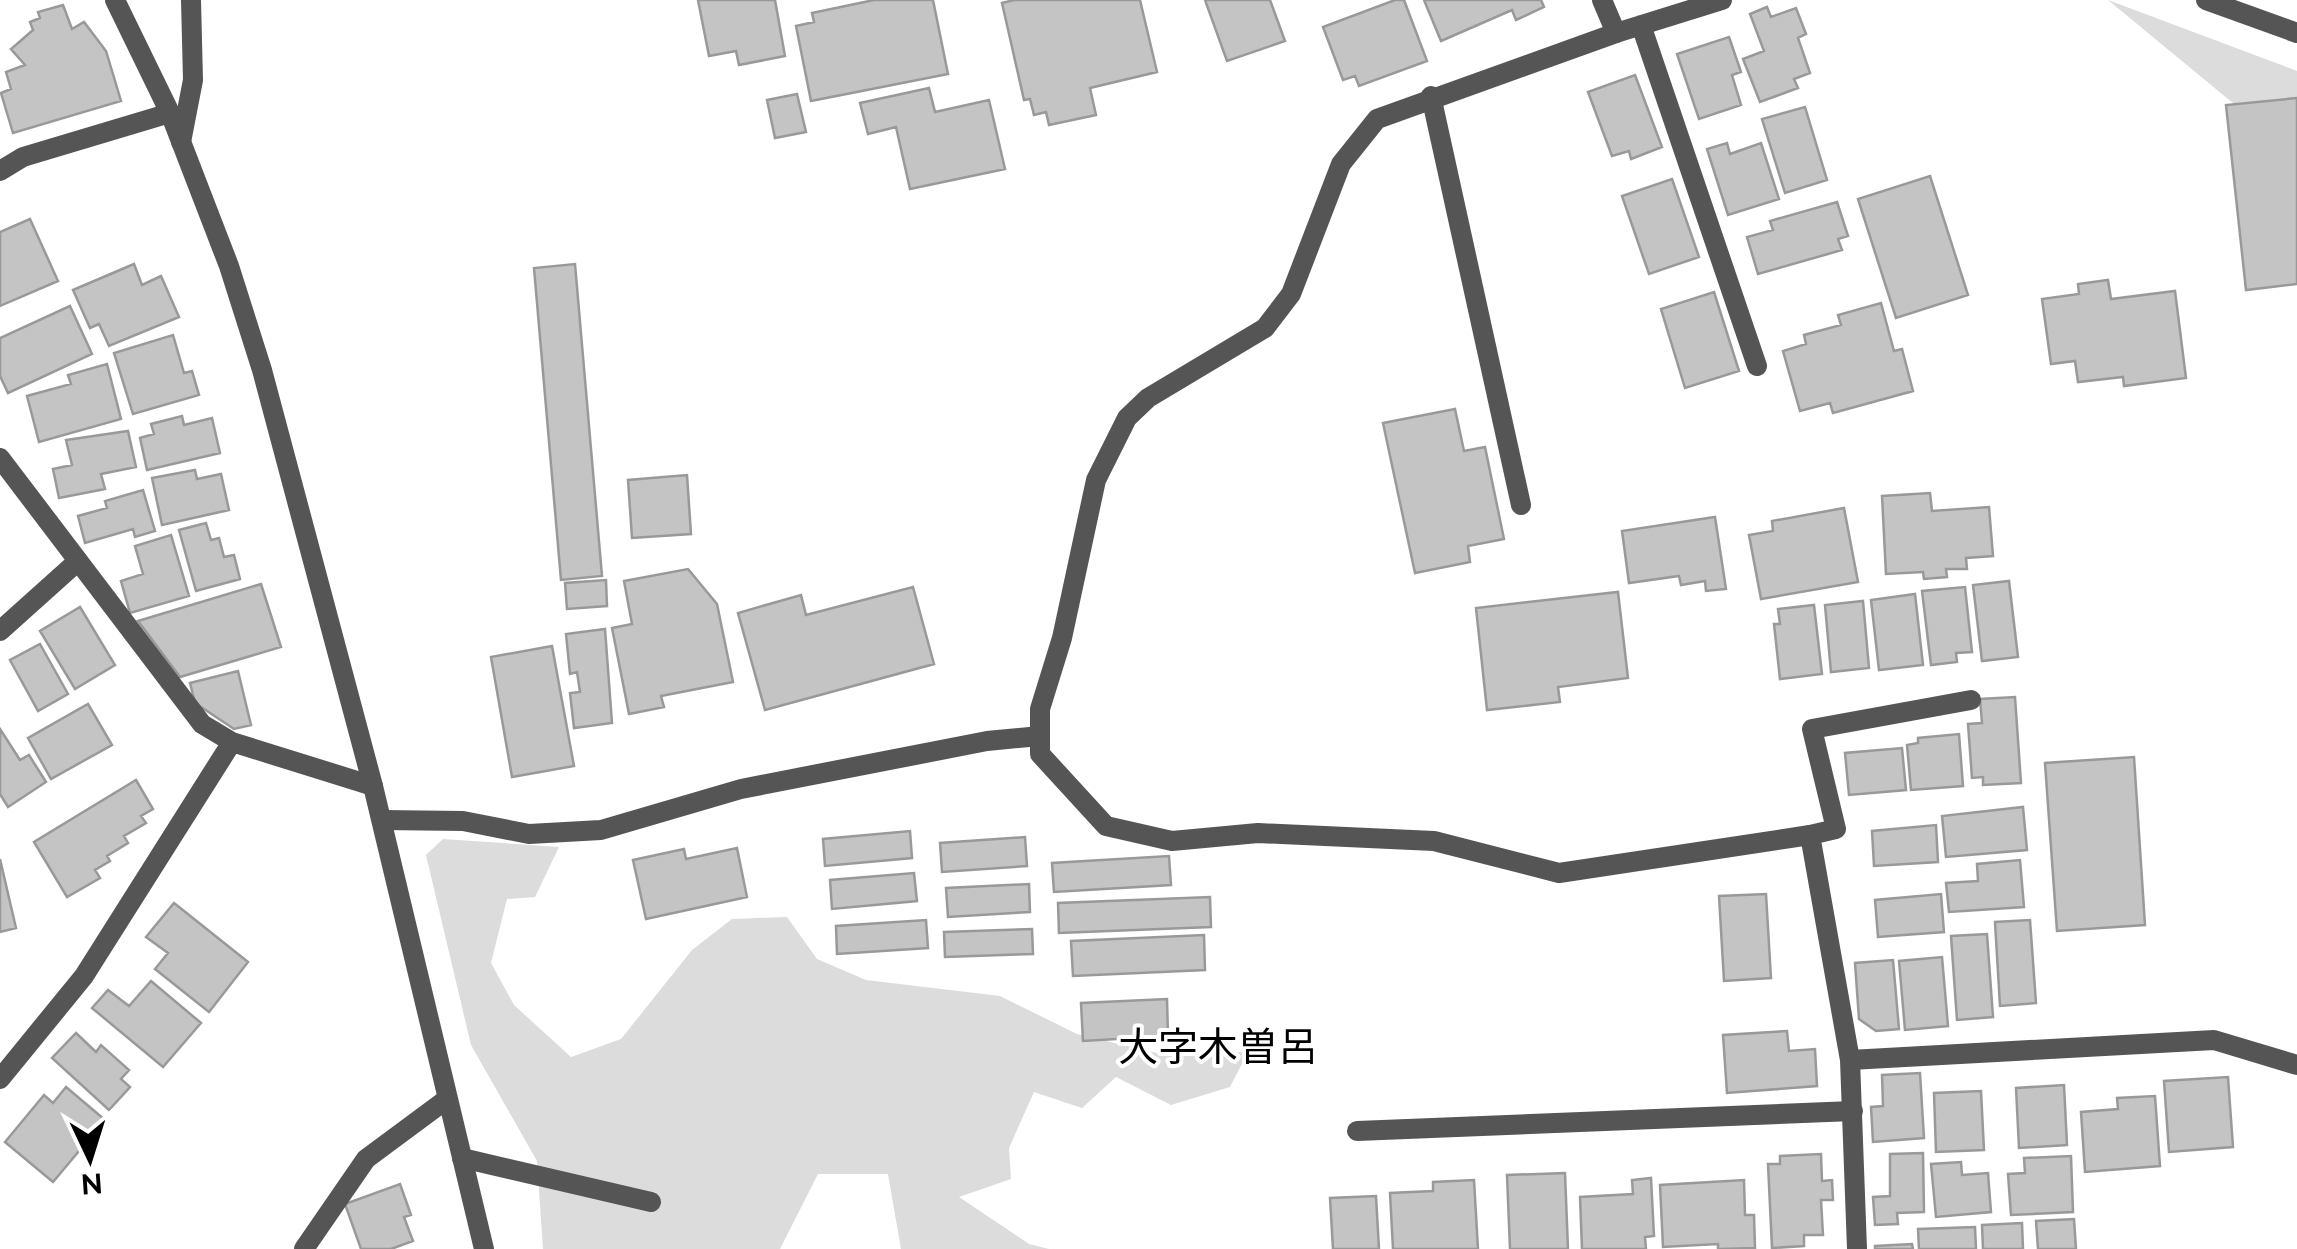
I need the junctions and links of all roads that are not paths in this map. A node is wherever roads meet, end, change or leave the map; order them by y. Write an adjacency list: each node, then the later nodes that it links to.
1 (115, 0): 10 (street)
2 (191, 0): 11 (street)
3 (1602, 0): 7 (street)
4 (1722, 0): 6 (street)
5 (2206, 0): 8 (street)
6 (1642, 25): 7 (street); 13 (street)
7 (1616, 33): 9 (street)
8 (2297, 33)
9 (1431, 96): 15 (street); 19 (street)
10 (170, 113): 11 (street); 12 (street)
11 (180, 142): 21 (street)
12 (0, 171)
13 (1757, 366)
14 (0, 458): 16 (street)
15 (1521, 505)
16 (78, 561): 17 (street); 20 (street)
17 (0, 630)
18 (1971, 700): 23 (street)
19 (1040, 736): 22 (street); 23 (street)
20 (232, 742): 21 (street); 26 (street)
21 (374, 786): 22 (street)
22 (382, 820): 27 (street)
23 (1810, 835): 24 (street)
24 (1850, 1060): 25 (street); 28 (street)
25 (2297, 1066)
26 (0, 1079)
27 (446, 1099): 30 (street); 32 (street)
28 (1852, 1111): 29 (street); 34 (street)
29 (1357, 1131)
30 (462, 1158): 31 (street); 33 (street)
31 (650, 1202)
32 (304, 1249)
33 (484, 1249)
34 (1858, 1249)

